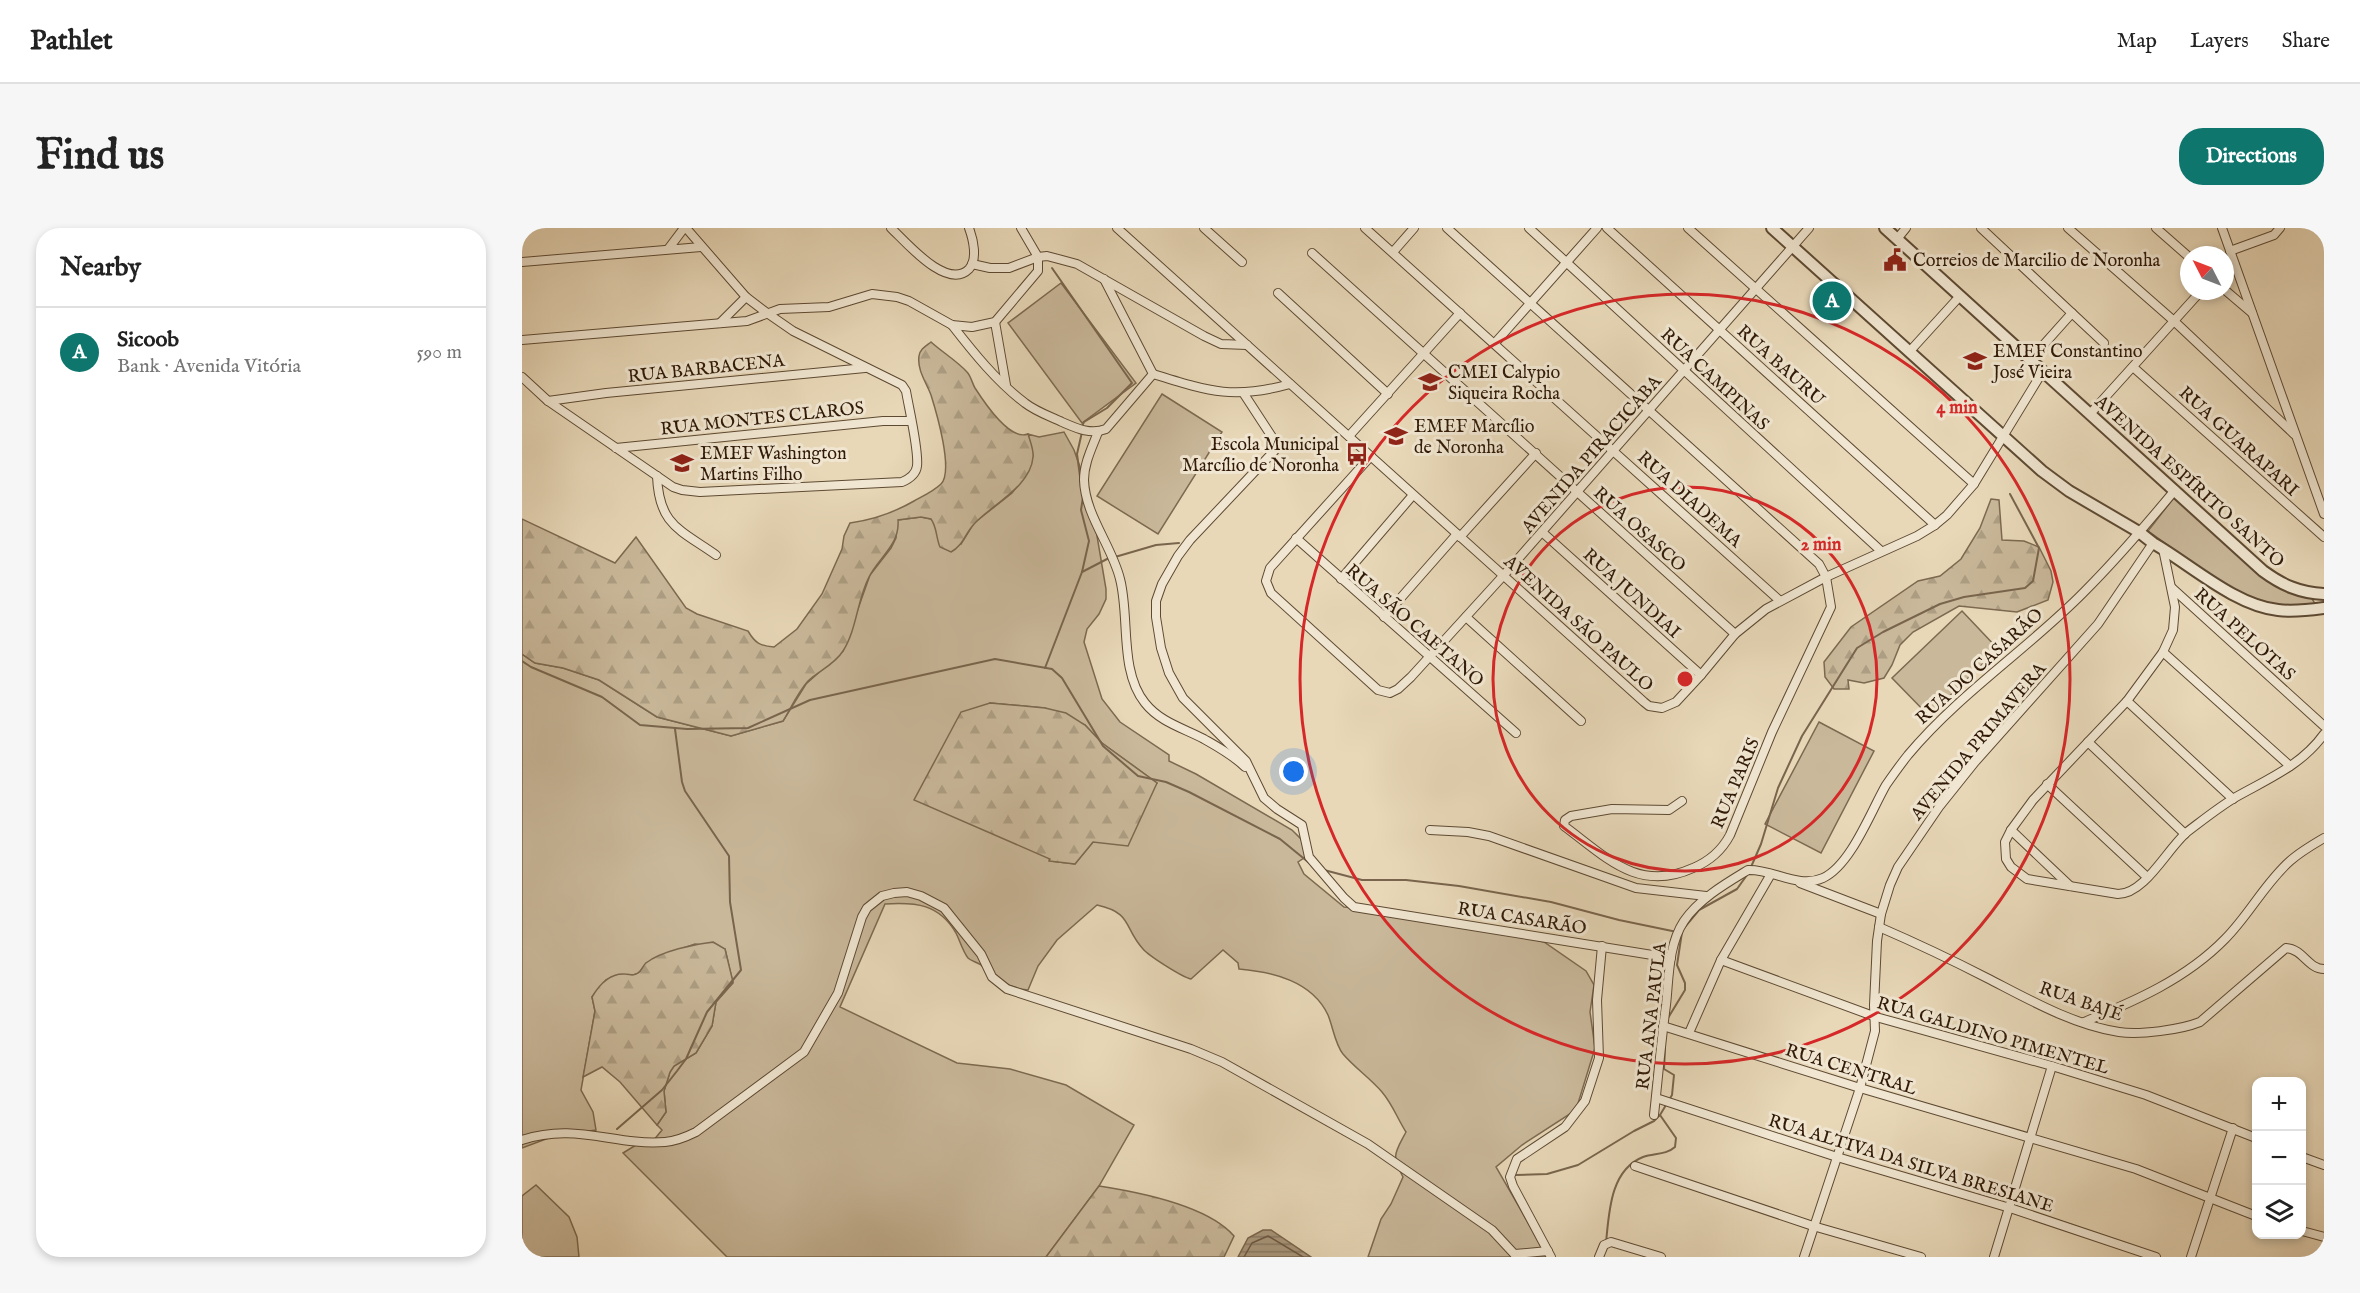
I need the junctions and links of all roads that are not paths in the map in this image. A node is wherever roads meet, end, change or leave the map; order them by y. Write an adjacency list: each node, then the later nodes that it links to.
1 (685, 228): 25 (street); 27 (street)
2 (891, 228): 37 (street)
3 (969, 228): 37 (street)
4 (1021, 228): 32 (street)
5 (1117, 228): 58 (street, AVENIDA SÃO PAULO)
6 (1204, 228): 35 (street)
7 (1365, 228): 29 (street, RUA DIADEMA)
8 (1414, 228): 29 (street)
9 (1447, 228): 45 (street)
10 (1529, 228): 33 (street, RUA CAMPINAS)
11 (1597, 228): 33 (street)
12 (1607, 228): 54 (street, RUA BAURU)
13 (1688, 228): 39 (street)
14 (1772, 228): 26 (street)
15 (1809, 228): 26 (street, AVENIDA PIRACICABA)
16 (1885, 228): 23 (street, AVENIDA ESPÍRITO SANTO)
17 (1906, 228): 23 (street)
18 (1981, 228): 48 (street)
19 (2068, 228): 50 (street)
20 (2156, 228): 28 (street)
21 (2222, 228): 24 (street)
22 (2280, 228): 31 (street)
23 (1897, 239): 41 (street, AVENIDA ESPÍRITO SANTO)
24 (2228, 246)
25 (701, 247): 27 (street); 42 (street)
26 (1792, 247): 39 (street, AVENIDA PIRACICABA); 59 (street)
27 (669, 248): 34 (street)
28 (2180, 249)
29 (1393, 252): 47 (street, RUA DIADEMA)
30 (1312, 253): 60 (street, RUA OSASCO)
31 (2234, 253)
32 (1038, 256): 37 (street); 38 (street); 51 (street)
33 (1567, 261): 45 (street); 64 (street, RUA CAMPINAS)
34 (522, 262)
35 (1242, 262)
36 (2234, 262): 49 (street)
37 (972, 264)
38 (1104, 279): 58 (street); 66 (street)
39 (1756, 289): 54 (street, AVENIDA PIRACICABA); 85 (street)
40 (1278, 293): 71 (street)
41 (1960, 296): 59 (street); 61 (street, AVENIDA ESPÍRITO SANTO)
42 (746, 297): 46 (street); 52 (street)
43 (2234, 298): 49 (street)
44 (2193, 300): 50 (street)
45 (1531, 302): 56 (street); 73 (street)
46 (767, 313): 52 (street); 53 (street); 63 (street)
47 (1460, 313): 56 (street, RUA DIADEMA); 60 (street)
48 (2072, 313): 57 (street); 61 (street)
49 (2253, 314): 77 (street)
50 (2174, 321): 62 (street); 77 (street)
51 (995, 322): 53 (street); 69 (street)
52 (720, 323): 55 (street)
53 (952, 325): 69 (street)
54 (1720, 330): 64 (street, AVENIDA PIRACICABA); 90 (street, RUA BAURU)
55 (522, 340)
56 (1495, 343): 81 (street, RUA DIADEMA)
57 (2104, 343)
58 (1247, 345): 68 (street, AVENIDA SÃO PAULO)
59 (1910, 351): 78 (street)
60 (1424, 355): 71 (street); 82 (street, RUA OSASCO)
61 (2030, 360): 65 (street, AVENIDA ESPÍRITO SANTO)
62 (2133, 367): 74 (street); 94 (street, RUA GUARAPARI)
63 (867, 368): 72 (street, RUA BARBACENA); 75 (street)
64 (1684, 371): 73 (street, AVENIDA PIRACICABA); 98 (street, RUA CAMPINAS)
65 (2043, 371): 74 (street, AVENIDA ESPÍRITO SANTO); 78 (street, AVENIDA SÃO PAULO)
66 (1153, 374): 70 (street); 76 (street)
67 (522, 376): 72 (street)
68 (1290, 384): 70 (street); 79 (street, AVENIDA SÃO PAULO)
69 (1006, 386): 76 (street)
70 (1244, 394): 120 (street)
71 (1388, 394): 79 (street)
72 (548, 401): 80 (street)
73 (1649, 409): 81 (street, AVENIDA PIRACICABA); 101 (street)
74 (2090, 414): 86 (street, AVENIDA ESPÍRITO SANTO)
75 (911, 421): 80 (street, RUA MONTES CLAROS); 84 (street)
76 (1098, 432): 120 (street)
77 (2295, 434): 89 (street)
78 (2003, 435): 85 (street, AVENIDA SÃO PAULO); 92 (street)
79 (1349, 436): 83 (street, AVENIDA SÃO PAULO)
80 (616, 448): 84 (street)
81 (1614, 450): 87 (street, AVENIDA PIRACICABA); 105 (street, RUA DIADEMA)
82 (1536, 453): 87 (street, RUA OSASCO); 93 (street)
83 (1371, 456): 88 (street, AVENIDA SÃO PAULO); 95 (street, AVENIDA PIRACICABA)
84 (657, 476): 99 (street)
85 (1974, 484): 90 (street, AVENIDA SÃO PAULO)
86 (2175, 490): 92 (street, RUA DO CASARÃO); 104 (street, AVENIDA ESPÍRITO SANTO)
87 (1577, 492): 91 (street, AVENIDA PIRACICABA); 109 (street, RUA OSASCO)
88 (1413, 495): 93 (street, AVENIDA SÃO PAULO); 102 (street)
89 (2324, 514)
90 (1935, 525): 98 (street, AVENIDA SÃO PAULO)
91 (1542, 532): 100 (street, AVENIDA PIRACICABA); 112 (street, RUA JUNDIAI)
92 (2139, 532): 96 (street); 130 (street, RUA DO CASARÃO)
93 (1459, 536): 100 (street, AVENIDA SÃO PAULO); 107 (street)
94 (2324, 537)
95 (1296, 538): 102 (street, RUA SÃO CAETANO); 111 (street, AVENIDA PIRACICABA)
96 (2153, 543): 97 (street); 133 (street, AVENIDA PRIMAVERA)
97 (2163, 549): 103 (street); 106 (street)
98 (1881, 551): 101 (street, AVENIDA SÃO PAULO)
99 (716, 555)
100 (1503, 576): 108 (street, AVENIDA PIRACICABA); 112 (street, AVENIDA SÃO PAULO)
101 (1826, 576): 105 (street, AVENIDA SÃO PAULO); 123 (street, RUA PARIS)
102 (1341, 579): 107 (street, RUA SÃO CAETANO)
103 (2172, 588): 110 (street); 115 (street, RUA PELOTAS)
104 (2323, 594): 106 (street)
105 (1779, 600): 109 (street, AVENIDA SÃO PAULO)
106 (2322, 609)
107 (1384, 617): 111 (street, RUA SÃO CAETANO)
108 (1466, 617): 111 (street, AVENIDA PIRACICABA); 114 (street)
109 (1735, 634): 112 (street, AVENIDA SÃO PAULO)
110 (2163, 652): 113 (street); 119 (street)
111 (1430, 657): 116 (street, RUA SÃO CAETANO)
112 (1701, 675)
113 (2127, 700): 118 (street); 122 (street)
114 (1581, 721)
115 (2324, 726)
116 (1516, 733)
117 (2324, 734): 119 (street)
118 (2088, 742): 121 (street); 126 (street)
119 (2290, 766): 122 (street)
120 (1251, 772): 135 (street, RUA CASARÃO)
121 (2048, 784): 125 (street); 129 (street)
122 (2233, 799): 126 (street)
123 (1682, 801)
124 (1430, 830): 132 (street)
125 (2011, 830): 131 (street); 131 (street)
126 (2185, 834): 129 (street)
127 (2324, 838): 140 (street)
128 (1771, 874): 130 (street, RUA DO CASARÃO); 132 (street, RUA ANA PAULA); 137 (street)
129 (2147, 877): 131 (street)
130 (1796, 881): 133 (street)
131 (2071, 887)
132 (1706, 896): 136 (street, RUA ANA PAULA)
133 (1881, 914): 134 (street, AVENIDA PRIMAVERA)
134 (1879, 927): 139 (street, AVENIDA PRIMAVERA); 140 (street, RUA BAJÉ)
135 (1602, 946): 136 (street, RUA CASARÃO); 161 (street)
136 (1671, 958): 141 (street, RUA ANA PAULA)
137 (1721, 960): 139 (street, RUA GALDINO PIMENTEL); 142 (street)
138 (2324, 969): 140 (street, RUA BAJÉ)
139 (1876, 1017): 143 (street, RUA GALDINO PIMENTEL); 144 (street, AVENIDA PRIMAVERA)
140 (2083, 1022)
141 (1663, 1026): 142 (street, RUA CENTRAL); 145 (street, RUA ANA PAULA)
142 (1689, 1033): 144 (street, RUA CENTRAL)
143 (2052, 1066): 147 (street, RUA GALDINO PIMENTEL); 149 (street)
144 (1860, 1088): 149 (street, RUA CENTRAL); 151 (street, AVENIDA PRIMAVERA)
145 (1656, 1098): 146 (street, RUA ANA PAULA); 151 (street, RUA ALTIVA DA SILVA BRESIANE)
146 (1654, 1115)
147 (2233, 1128): 148 (street, RUA GALDINO PIMENTEL); 155 (street)
148 (2252, 1136)
149 (2030, 1138): 155 (street, RUA CENTRAL); 156 (street)
150 (522, 1140): 162 (street)
151 (1837, 1157): 156 (street, RUA ALTIVA DA SILVA BRESIANE); 158 (street, AVENIDA PRIMAVERA)
152 (2306, 1159): 153 (street)
153 (2324, 1165)
154 (1635, 1166): 158 (street)
155 (2211, 1198): 157 (street, RUA CENTRAL); 169 (street)
156 (2010, 1208): 167 (street); 168 (street, RUA ALTIVA DA SILVA BRESIANE)
157 (2252, 1213)
158 (1814, 1226): 165 (street, AVENIDA PRIMAVERA); 166 (street)
159 (2306, 1232): 160 (street)
160 (2324, 1237)
161 (1549, 1254): 162 (street)
162 (1516, 1255)
163 (1599, 1257): 164 (street)
164 (1661, 1257)
165 (1804, 1257)
166 (1921, 1257)
167 (1994, 1257)
168 (2156, 1257)
169 (2191, 1257)

